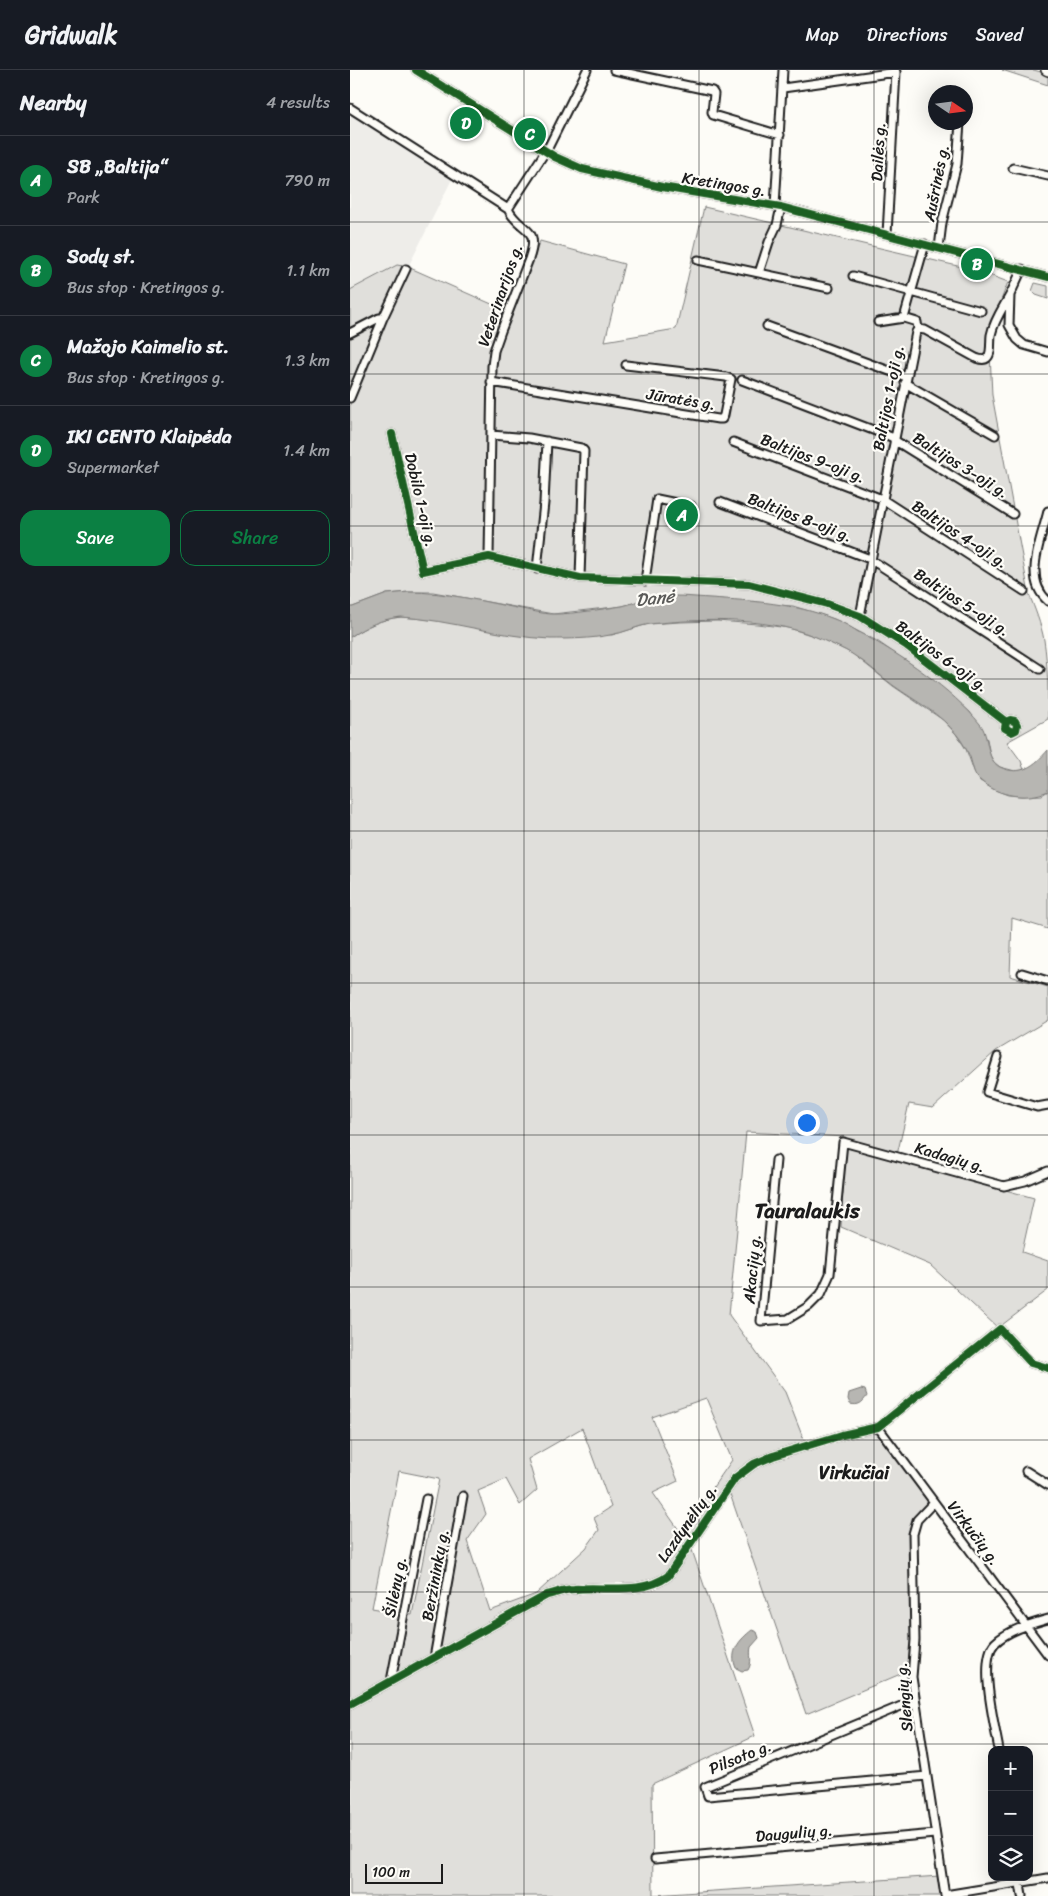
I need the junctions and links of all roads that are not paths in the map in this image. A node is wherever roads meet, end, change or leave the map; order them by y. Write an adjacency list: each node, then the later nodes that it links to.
1 (416, 70): 9 (street, Kretingos g.)
2 (587, 70): 9 (street)
3 (614, 70): 8 (street)
4 (783, 70): 5 (street)
5 (783, 88): 8 (street); 14 (street, Dailės g.)
6 (350, 108): 13 (street, Veterinarijos g.)
7 (959, 130): 16 (street, Aušrinės g.)
8 (780, 135): 12 (street)
9 (546, 152): 12 (street, Kretingos g.); 13 (street)
10 (1013, 168): 11 (street)
11 (1048, 176)
12 (778, 207): 14 (street, Kretingos g.); 20 (street)
13 (508, 209): 37 (street, Veterinarijos g.)
14 (887, 234): 15 (street, Kretingos g.)
15 (925, 244): 16 (street, Kretingos g.); 24 (street)
16 (939, 248): 19 (street, Kretingos g.)
17 (698, 260): 20 (street)
18 (406, 269): 27 (street)
19 (1022, 270): 22 (street, Kretingos g.); 25 (street)
20 (759, 273): 23 (street)
21 (853, 276): 24 (street)
22 (1048, 277)
23 (829, 288)
24 (912, 292): 26 (street); 28 (street)
25 (1010, 295): 31 (street, Baltijos 1-oji g.); 33 (street)
26 (981, 311)
27 (383, 318): 32 (street); 38 (street)
28 (904, 318): 29 (street); 31 (street)
29 (878, 322)
30 (767, 326): 36 (street)
31 (918, 329): 36 (street, Baltijos 1-oji g.)
32 (350, 333)
33 (1048, 352)
34 (626, 365): 37 (street, Jūratės g.)
35 (742, 380): 42 (street, Baltijos 3-oji g.)
36 (906, 380): 41 (street); 42 (street, Baltijos 1-oji g.)
37 (491, 382): 40 (street, Veterinarijos g.)
38 (350, 398)
39 (392, 434): 50 (street, Dobilo 1-oji g.)
40 (491, 435): 43 (street); 50 (street, Veterinarijos g.)
41 (995, 435)
42 (894, 439): 45 (street, Baltijos 1-oji g.); 49 (street, Baltijos 3-oji g.)
43 (547, 441): 52 (street); 53 (street)
44 (733, 442): 45 (street, Baltijos 9-oji g.)
45 (882, 499): 51 (street, Baltijos 1-oji g.); 55 (street, Baltijos 4-oji g.)
46 (720, 502): 51 (street, Baltijos 8-oji g.)
47 (691, 506): 54 (street)
48 (1048, 511): 56 (street)
49 (1013, 514)
50 (489, 557): 52 (street, Baltijos 6-oji g.)
51 (870, 559): 57 (street, Baltijos 1-oji g.); 58 (street, Baltijos 5-oji g.)
52 (538, 568): 53 (street, Baltijos 6-oji g.)
53 (580, 578): 54 (street, Baltijos 6-oji g.)
54 (645, 581): 57 (street, Baltijos 6-oji g.)
55 (1024, 591)
56 (1048, 601)
57 (860, 616): 59 (street, Baltijos 6-oji g.)
58 (1040, 669)
59 (1006, 722)
60 (1022, 974): 61 (street)
61 (1048, 981)
62 (998, 1057): 64 (street)
63 (1048, 1096): 64 (street)
64 (1047, 1105)
65 (776, 1160): 67 (street, Akacijų g.)
66 (1048, 1171): 67 (street, Kadagių g.)
67 (761, 1321)
68 (1048, 1368): 69 (street, Lazdynėlių g.)
69 (878, 1427): 74 (street, Virkučių g.); 78 (street, Lazdynėlių g.)
70 (1026, 1471): 71 (street)
71 (1048, 1485)
72 (463, 1496): 78 (street, Beržininkų g.)
73 (426, 1499): 79 (street, Šilėnų g.)
74 (934, 1502): 76 (street, Virkučių g.); 81 (street, Slengių g.)
75 (1048, 1619): 76 (street)
76 (1026, 1626): 77 (street, Virkučių g.); 82 (street)
77 (1048, 1655)
78 (434, 1658): 79 (street, Lazdynėlių g.)
79 (391, 1681): 80 (street, Lazdynėlių g.)
80 (350, 1704)
81 (916, 1704): 83 (street, Slengių g.); 83 (street, Pilsoto g.)
82 (998, 1746)
83 (927, 1776): 84 (street, Slengių g.)
84 (935, 1834): 85 (street, Daugulių g.); 90 (street, Slengių g.)
85 (655, 1859)
86 (1048, 1878): 87 (street)
87 (1033, 1879)
88 (1014, 1881): 90 (street)
89 (1019, 1881): 91 (street)
90 (945, 1896)
91 (1022, 1896)

